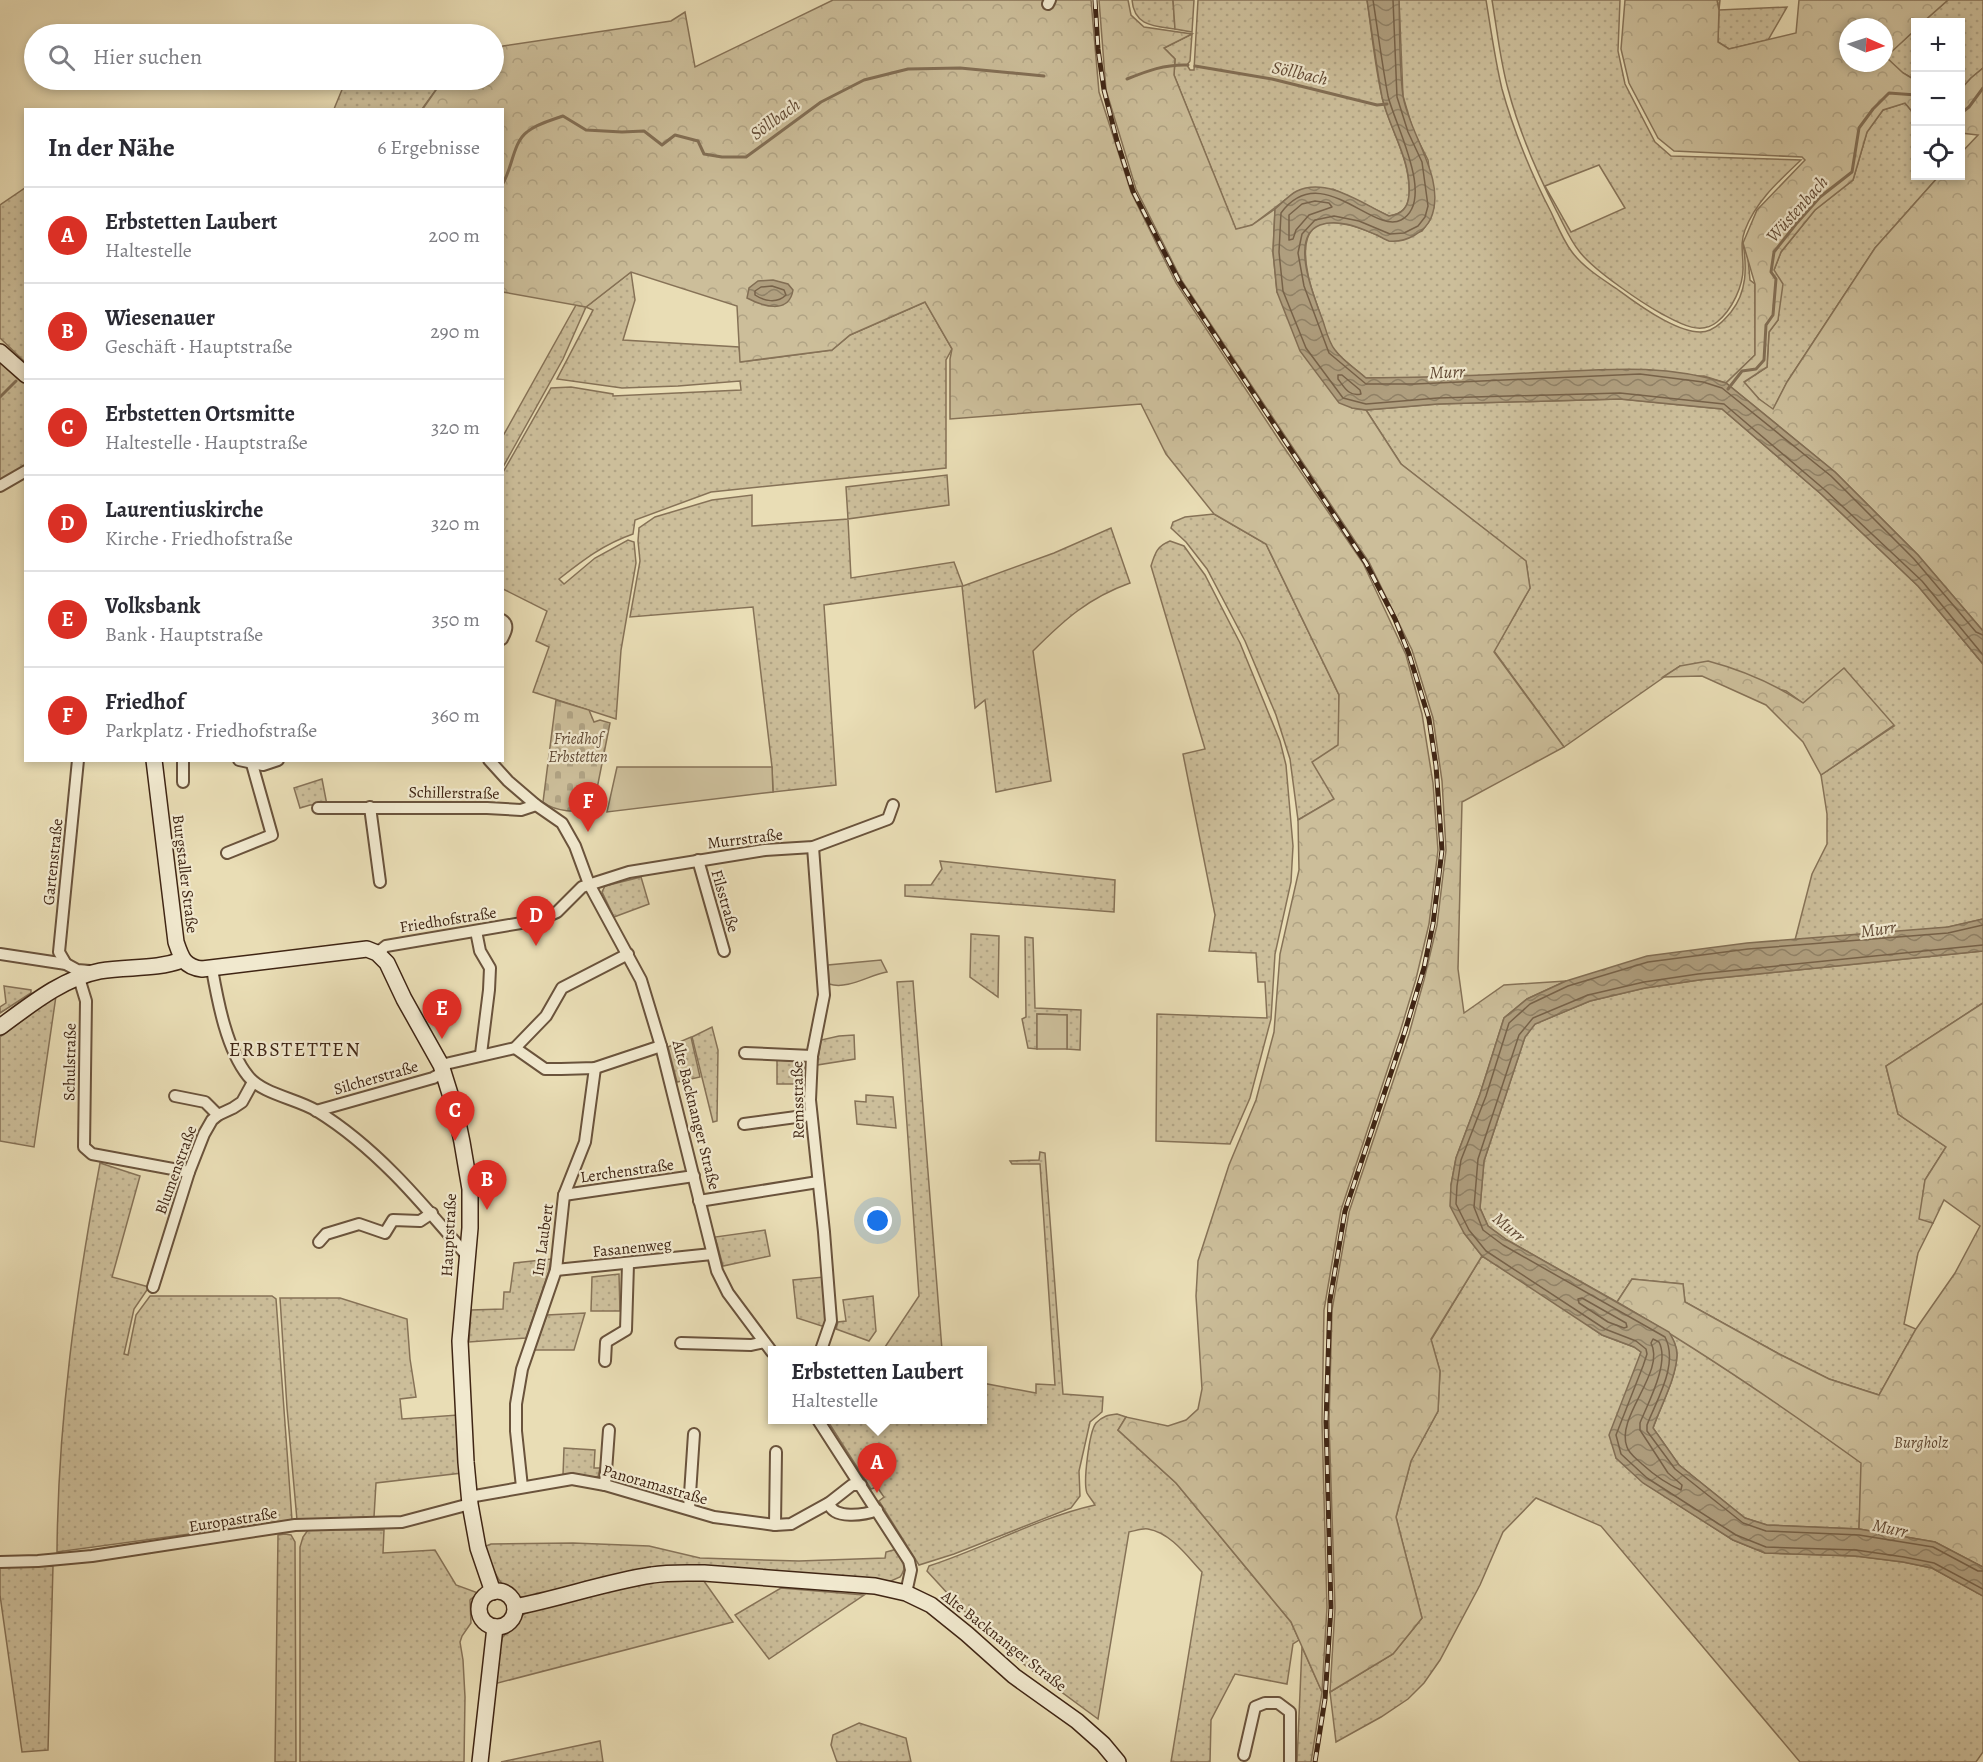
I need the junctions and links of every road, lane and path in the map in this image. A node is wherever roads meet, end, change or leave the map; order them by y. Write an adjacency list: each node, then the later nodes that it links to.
1 (0, 352): 2 (street)
2 (24, 373)
3 (24, 472): 4 (street)
4 (0, 486)
5 (78, 762): 28 (street, Gartenstraße)
6 (154, 762): 27 (street, Burgstaller Straße)
7 (183, 762): 12 (street)
8 (246, 762): 11 (street)
9 (274, 762): 11 (street)
10 (491, 762): 14 (street)
11 (252, 764): 18 (street)
12 (183, 782)
13 (893, 805): 17 (street, Murrstraße)
14 (536, 806): 15 (street, Schillerstraße); 21 (street)
15 (370, 807): 16 (street, Schillerstraße); 20 (street)
16 (318, 808)
17 (813, 847): 19 (street, Murrstraße); 37 (street, Remsstraße)
18 (227, 853)
19 (698, 860): 21 (street, Murrstraße); 23 (street, Filsstraße)
20 (380, 882)
21 (590, 884): 22 (street, Friedhofstraße); 26 (street, Alte Backnanger Straße)
22 (476, 931): 24 (street, Friedhofstraße); 36 (street)
23 (724, 951)
24 (377, 953): 29 (street); 39 (street, Hauptstraße)
25 (0, 954): 28 (street)
26 (628, 954): 33 (street, Alte Backnanger Straße); 34 (street)
27 (182, 960): 29 (street); 30 (street)
28 (66, 964): 30 (street)
29 (212, 969): 40 (street)
30 (99, 971): 31 (street)
31 (79, 978): 32 (street); 46 (street, Schulstraße)
32 (0, 1027)
33 (661, 1046): 38 (street); 47 (street, Alte Backnanger Straße)
34 (515, 1048): 36 (street, Silcherstraße); 38 (street)
35 (745, 1053): 37 (street)
36 (481, 1054): 39 (street, Silcherstraße)
37 (812, 1056): 44 (street, Remsstraße)
38 (595, 1068): 49 (street, Im Laubert)
39 (442, 1069): 42 (street, Silcherstraße); 54 (street, Hauptstraße)
40 (253, 1082): 42 (street); 43 (street, Blumenstraße)
41 (175, 1096): 43 (street)
42 (316, 1111): 51 (street)
43 (218, 1115): 46 (street, Blumenstraße)
44 (811, 1115): 45 (street); 48 (street, Remsstraße)
45 (744, 1124)
46 (189, 1172): 57 (street, Blumenstraße)
47 (694, 1176): 49 (street, Lerchenstraße); 50 (street, Alte Backnanger Straße)
48 (818, 1182): 50 (street); 60 (street, Remsstraße)
49 (564, 1195): 56 (street, Im Laubert)
50 (699, 1201): 53 (street, Alte Backnanger Straße)
51 (432, 1213): 52 (street); 54 (street)
52 (319, 1242)
53 (712, 1254): 55 (street, Fasanenweg); 58 (street, Alte Backnanger Straße)
54 (468, 1257): 70 (street, Hauptstraße)
55 (628, 1264): 56 (street, Fasanenweg); 62 (street)
56 (556, 1270): 69 (street, Im Laubert)
57 (153, 1287)
58 (764, 1342): 59 (street); 61 (street, Alte Backnanger Straße)
59 (681, 1343)
60 (822, 1346)
61 (768, 1347)
62 (605, 1361)
63 (821, 1424): 68 (street)
64 (609, 1430): 67 (street)
65 (694, 1434): 72 (street)
66 (776, 1452): 74 (street)
67 (605, 1485): 69 (street, Panoramastraße); 72 (street, Panoramastraße)
68 (861, 1485): 71 (street, Panoramastraße); 73 (street)
69 (522, 1487): 70 (street, Panoramastraße)
70 (469, 1500): 75 (street, Europastraße); 76 (street, Hauptstraße)
71 (829, 1503): 73 (street); 74 (street, Panoramastraße)
72 (688, 1509): 74 (street, Panoramastraße)
73 (877, 1510): 77 (street)
74 (776, 1525)
75 (0, 1562)
76 (493, 1592): 78 (street); 79 (street)
77 (906, 1593): 78 (street, Alte Backnanger Straße); 82 (street, Alte Backnanger Straße)
78 (515, 1607): 79 (street)
79 (495, 1628): 81 (street)
80 (1244, 1755): 83 (street)
81 (480, 1762)
82 (1118, 1762)
83 (1290, 1762)

